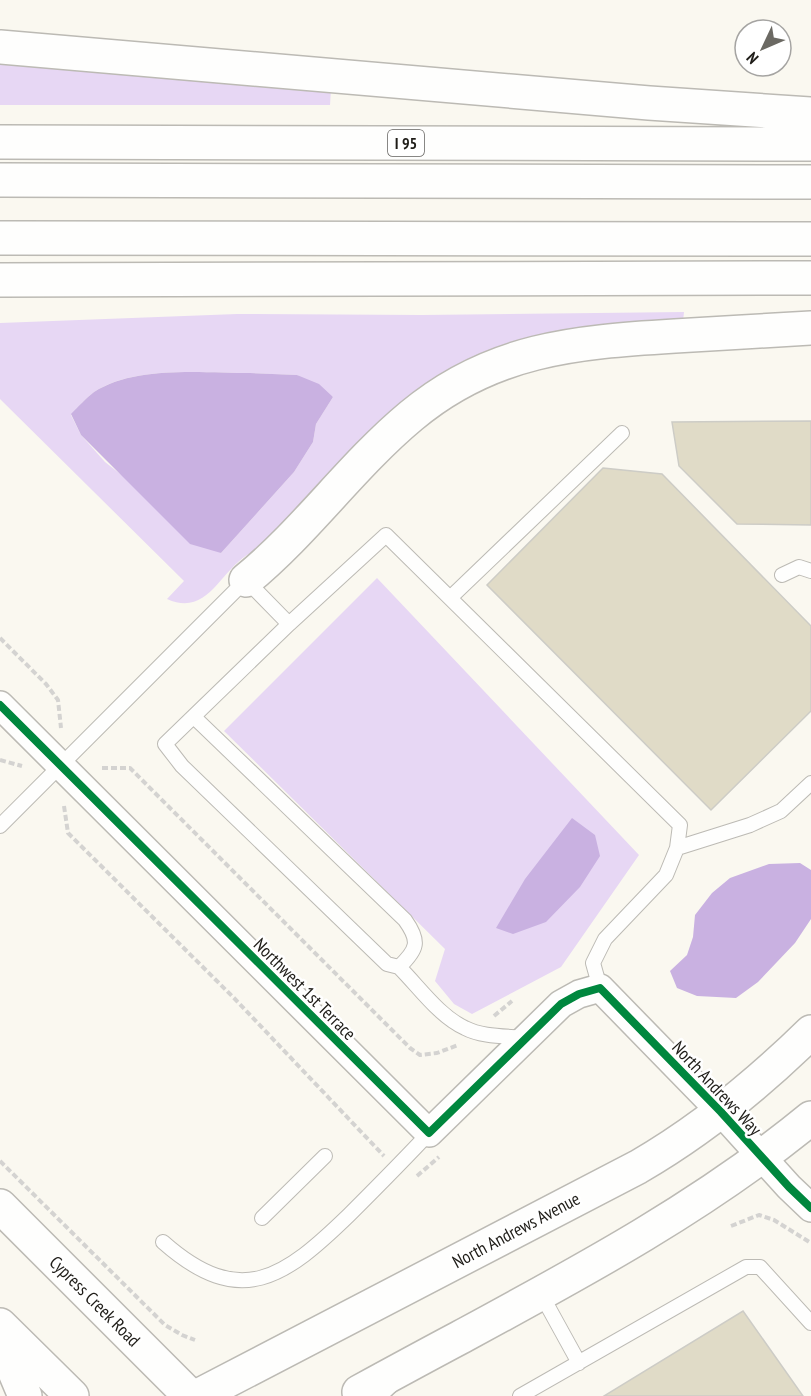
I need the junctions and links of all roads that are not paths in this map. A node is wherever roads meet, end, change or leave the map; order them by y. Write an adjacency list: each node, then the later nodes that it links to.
1 (0, 46): 2 (main road)
2 (811, 114)
3 (0, 142): 4 (main road, I 95)
4 (811, 144)
5 (0, 180): 6 (main road)
6 (811, 182)
7 (0, 238): 8 (main road)
8 (811, 239)
9 (811, 278): 10 (main road)
10 (0, 280)
11 (811, 328): 15 (main road)
12 (622, 433): 16 (lane)
13 (811, 570): 14 (lane)
14 (782, 575)
15 (246, 580): 17 (lane); 20 (lane)
16 (450, 598): 17 (lane); 23 (lane)
17 (289, 624): 19 (lane)
18 (0, 705): 20 (street, Northwest 1st Terrace)
19 (194, 717): 24 (lane); 24 (lane)
20 (60, 766): 22 (lane); 30 (street, Northwest 1st Terrace)
21 (811, 783): 23 (lane)
22 (0, 826)
23 (677, 848): 25 (lane)
24 (399, 967): 27 (lane)
25 (600, 988): 27 (street); 28 (street, North Andrews Way)
26 (811, 1032): 28 (main road, North Andrews Avenue)
27 (525, 1038): 30 (street)
28 (721, 1112): 32 (street, North Andrews Way); 46 (main road, North Andrews Avenue)
29 (811, 1118): 32 (main road)
30 (429, 1133): 36 (lane)
31 (325, 1156): 35 (lane)
32 (761, 1157): 34 (street, North Andrews Way); 37 (main road)
33 (0, 1206): 45 (main road, Cypress Creek Road)
34 (811, 1208)
35 (262, 1218)
36 (163, 1242)
37 (541, 1294): 41 (lane); 42 (main road)
38 (811, 1323): 41 (lane)
39 (0, 1325): 44 (main road)
40 (0, 1337): 43 (main road)
41 (579, 1363): 48 (lane)
42 (375, 1388): 47 (main road)
43 (26, 1396)
44 (72, 1396)
45 (190, 1396)
46 (198, 1396)
47 (352, 1396)
48 (520, 1396)

